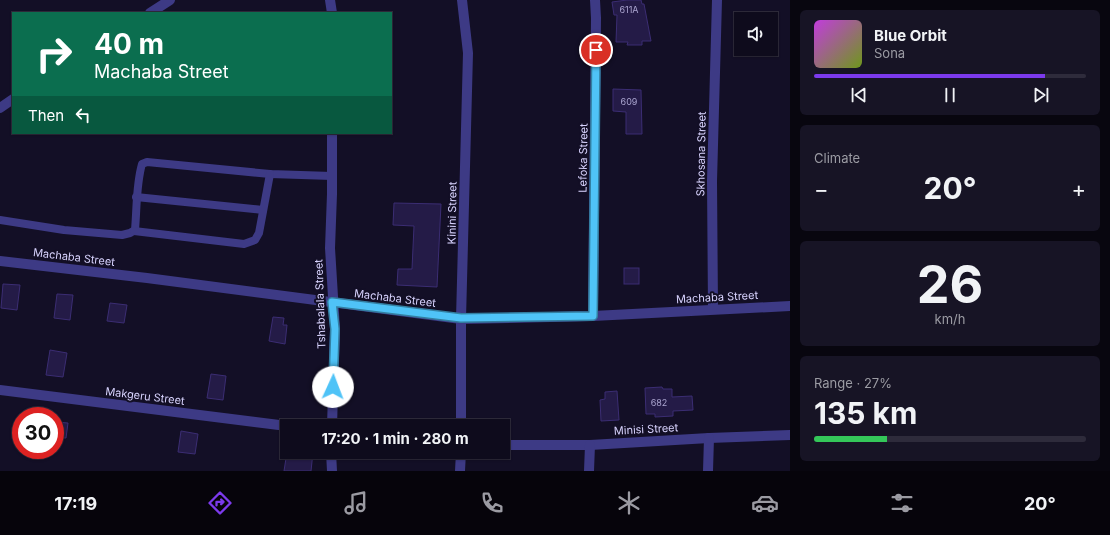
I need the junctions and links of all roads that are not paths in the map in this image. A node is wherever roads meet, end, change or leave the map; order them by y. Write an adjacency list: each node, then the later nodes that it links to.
1 (170, 0): 6 (street)
2 (330, 0): 7 (street)
3 (462, 0): 22 (street, Kinini Street)
4 (594, 0): 21 (street, Lefoka Street)
5 (717, 0): 20 (street, Skhosana Street)
6 (152, 12)
7 (332, 12)
8 (12, 100): 9 (street)
9 (0, 108)
10 (332, 134): 12 (street, Tshabalala Street)
11 (270, 174): 12 (lane); 13 (lane); 14 (lane)
12 (332, 176): 18 (street, Tshabalala Street)
13 (136, 197): 14 (lane); 16 (lane)
14 (263, 210): 16 (lane)
15 (0, 220): 16 (lane)
16 (134, 231)
17 (0, 261): 18 (street, Machaba Street)
18 (332, 302): 22 (street, Machaba Street); 24 (street, Tshabalala Street)
19 (790, 306): 20 (street, Machaba Street)
20 (713, 309): 21 (street, Machaba Street)
21 (593, 316): 22 (street, Machaba Street)
22 (461, 318): 25 (street, Kinini Street)
23 (0, 390): 26 (street, Makgeru Street)
24 (332, 419)
25 (461, 419)
26 (280, 425)
27 (790, 435): 28 (street, Minisi Street)
28 (709, 438): 30 (street, Minisi Street); 36 (street)
29 (510, 445): 30 (street, Minisi Street)
30 (590, 445): 35 (street)
31 (332, 459): 33 (street)
32 (461, 459): 34 (street)
33 (332, 471)
34 (460, 471)
35 (589, 471)
36 (708, 471)

